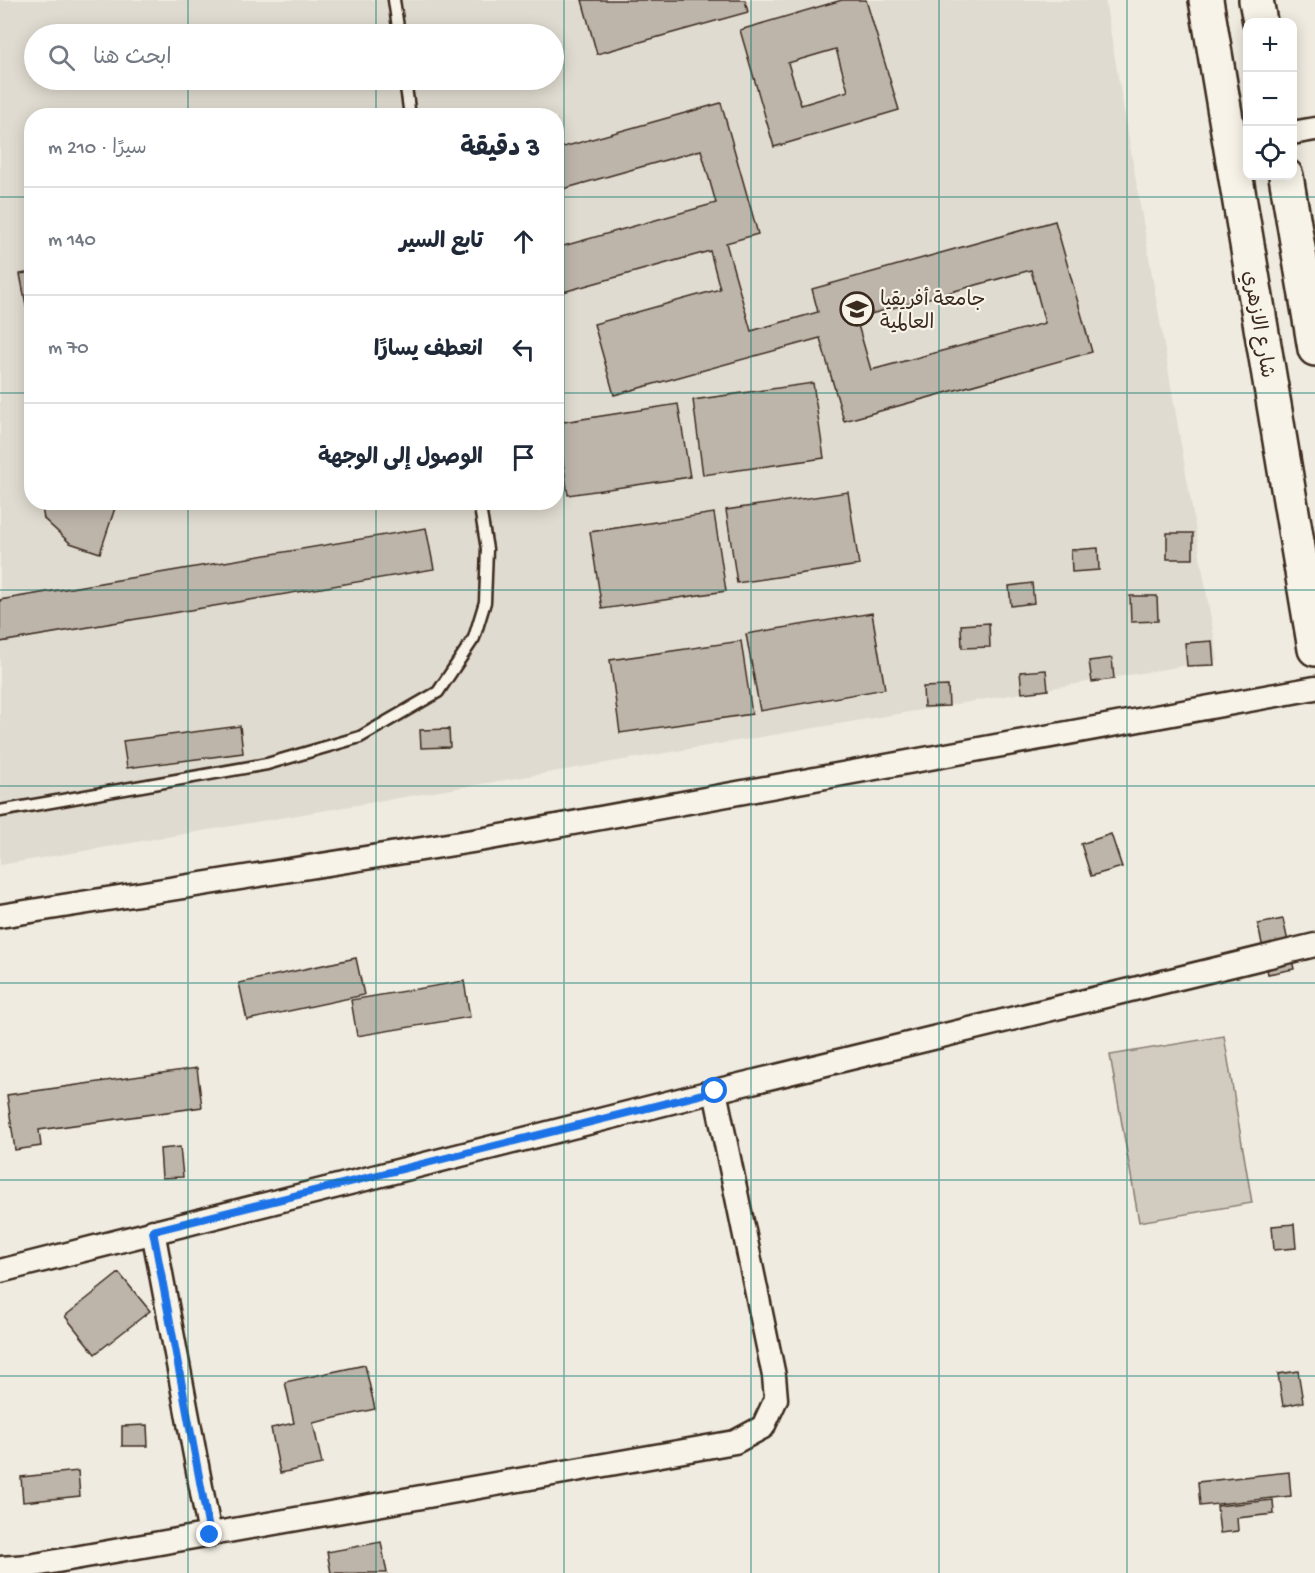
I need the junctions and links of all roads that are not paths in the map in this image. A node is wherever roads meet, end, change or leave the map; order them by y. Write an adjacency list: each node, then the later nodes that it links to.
1 (394, 0): 5 (lane)
2 (1206, 0): 13 (main road, شارع الازهري)
3 (1256, 0): 4 (main road)
4 (1259, 18)
5 (398, 24)
6 (406, 90): 7 (lane)
7 (409, 108)
8 (1315, 129): 9 (street)
9 (1297, 132)
10 (1287, 180): 11 (main road)
11 (1315, 350)
12 (480, 510): 15 (lane)
13 (1315, 649)
14 (1315, 688): 16 (street)
15 (0, 811)
16 (0, 916)
17 (1315, 945): 18 (street)
18 (715, 1091): 19 (street); 21 (street)
19 (153, 1231): 20 (street); 21 (street)
20 (0, 1270)
21 (210, 1535): 22 (street)
22 (0, 1568)

